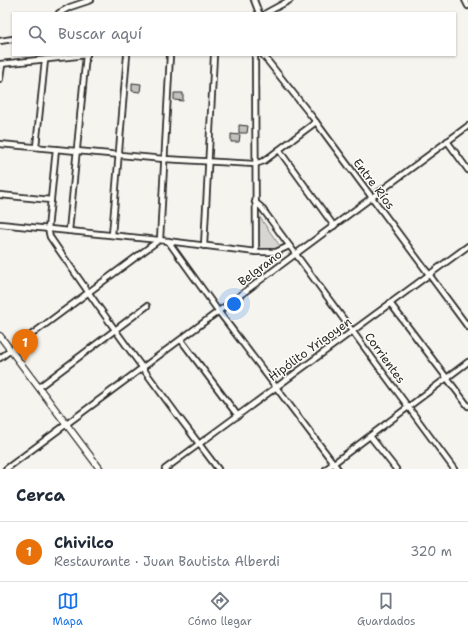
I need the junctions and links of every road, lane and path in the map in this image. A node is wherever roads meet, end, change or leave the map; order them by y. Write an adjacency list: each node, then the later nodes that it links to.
1 (91, 0): 6 (street)
2 (254, 0): 7 (street)
3 (290, 0): 8 (street)
4 (465, 0): 5 (street)
5 (468, 6)
6 (61, 12)
7 (260, 12)
8 (268, 12)
9 (12, 39): 10 (street)
10 (0, 40)
11 (79, 56): 18 (street)
12 (87, 56): 28 (street)
13 (127, 56): 29 (street)
14 (170, 56): 30 (street)
15 (214, 56): 31 (street)
16 (255, 56): 32 (street)
17 (264, 56): 21 (street, Entre Ríos)
18 (45, 60): 19 (street); 25 (street)
19 (1, 64): 20 (street)
20 (0, 79)
21 (316, 122): 27 (street); 35 (street, Entre Ríos)
22 (468, 126): 23 (street, Belgrano)
23 (447, 141): 33 (street); 35 (street, Belgrano)
24 (0, 144): 25 (street)
25 (36, 147): 26 (street)
26 (56, 149): 28 (street); 36 (street)
27 (279, 150): 32 (street); 39 (street)
28 (78, 151): 29 (street); 41 (street)
29 (119, 155): 30 (street); 42 (street)
30 (164, 159): 31 (street); 43 (street)
31 (209, 162): 32 (street); 45 (street)
32 (255, 164): 37 (street)
33 (468, 170)
34 (0, 195): 36 (street)
35 (372, 197): 39 (street, Belgrano); 50 (street, Entre Ríos)
36 (51, 200): 40 (street)
37 (255, 202): 46 (street, Corrientes); 48 (street)
38 (0, 224): 40 (street)
39 (334, 226): 49 (street, Belgrano)
40 (48, 229): 41 (street); 51 (street)
41 (69, 231): 42 (street)
42 (112, 235): 43 (street)
43 (160, 240): 44 (street); 51 (street)
44 (168, 241): 45 (street); 54 (street)
45 (204, 246): 48 (street)
46 (289, 246): 48 (street); 49 (street, Corrientes)
47 (468, 246): 50 (street, Hipólito Yrigoyen)
48 (256, 252)
49 (295, 254): 54 (street, Belgrano); 57 (street, Corrientes)
50 (429, 275): 52 (street, Hipólito Yrigoyen); 55 (street, Entre Ríos)
51 (88, 293): 56 (street); 60 (street)
52 (390, 303): 57 (street, Hipólito Yrigoyen); 64 (street)
53 (147, 306): 56 (street)
54 (219, 312): 59 (street, Belgrano); 66 (street)
55 (468, 327)
56 (115, 331): 63 (street); 65 (street)
57 (352, 331): 66 (street, Hipólito Yrigoyen); 68 (street, Corrientes)
58 (0, 336): 60 (main road)
59 (181, 340): 63 (street, Belgrano); 69 (street)
60 (11, 350): 61 (street); 65 (main road)
61 (0, 358)
62 (468, 362): 64 (street)
63 (142, 368): 70 (street, Belgrano); 72 (street)
64 (447, 378): 67 (street); 68 (street)
65 (39, 387): 70 (main road)
66 (276, 387): 69 (street, Hipólito Yrigoyen); 73 (street)
67 (468, 406)
68 (408, 407): 71 (street); 81 (street, Corrientes)
69 (238, 416): 72 (street, Hipólito Yrigoyen)
70 (66, 423): 74 (street, Belgrano); 75 (main road)
71 (370, 436): 73 (street); 80 (street)
72 (199, 444): 76 (street, Hipólito Yrigoyen); 77 (street)
73 (333, 463): 78 (street); 79 (street)
74 (6, 469)
75 (100, 469)
76 (165, 469)
77 (218, 469)
78 (326, 469)
79 (338, 469)
80 (396, 469)
81 (454, 469)

